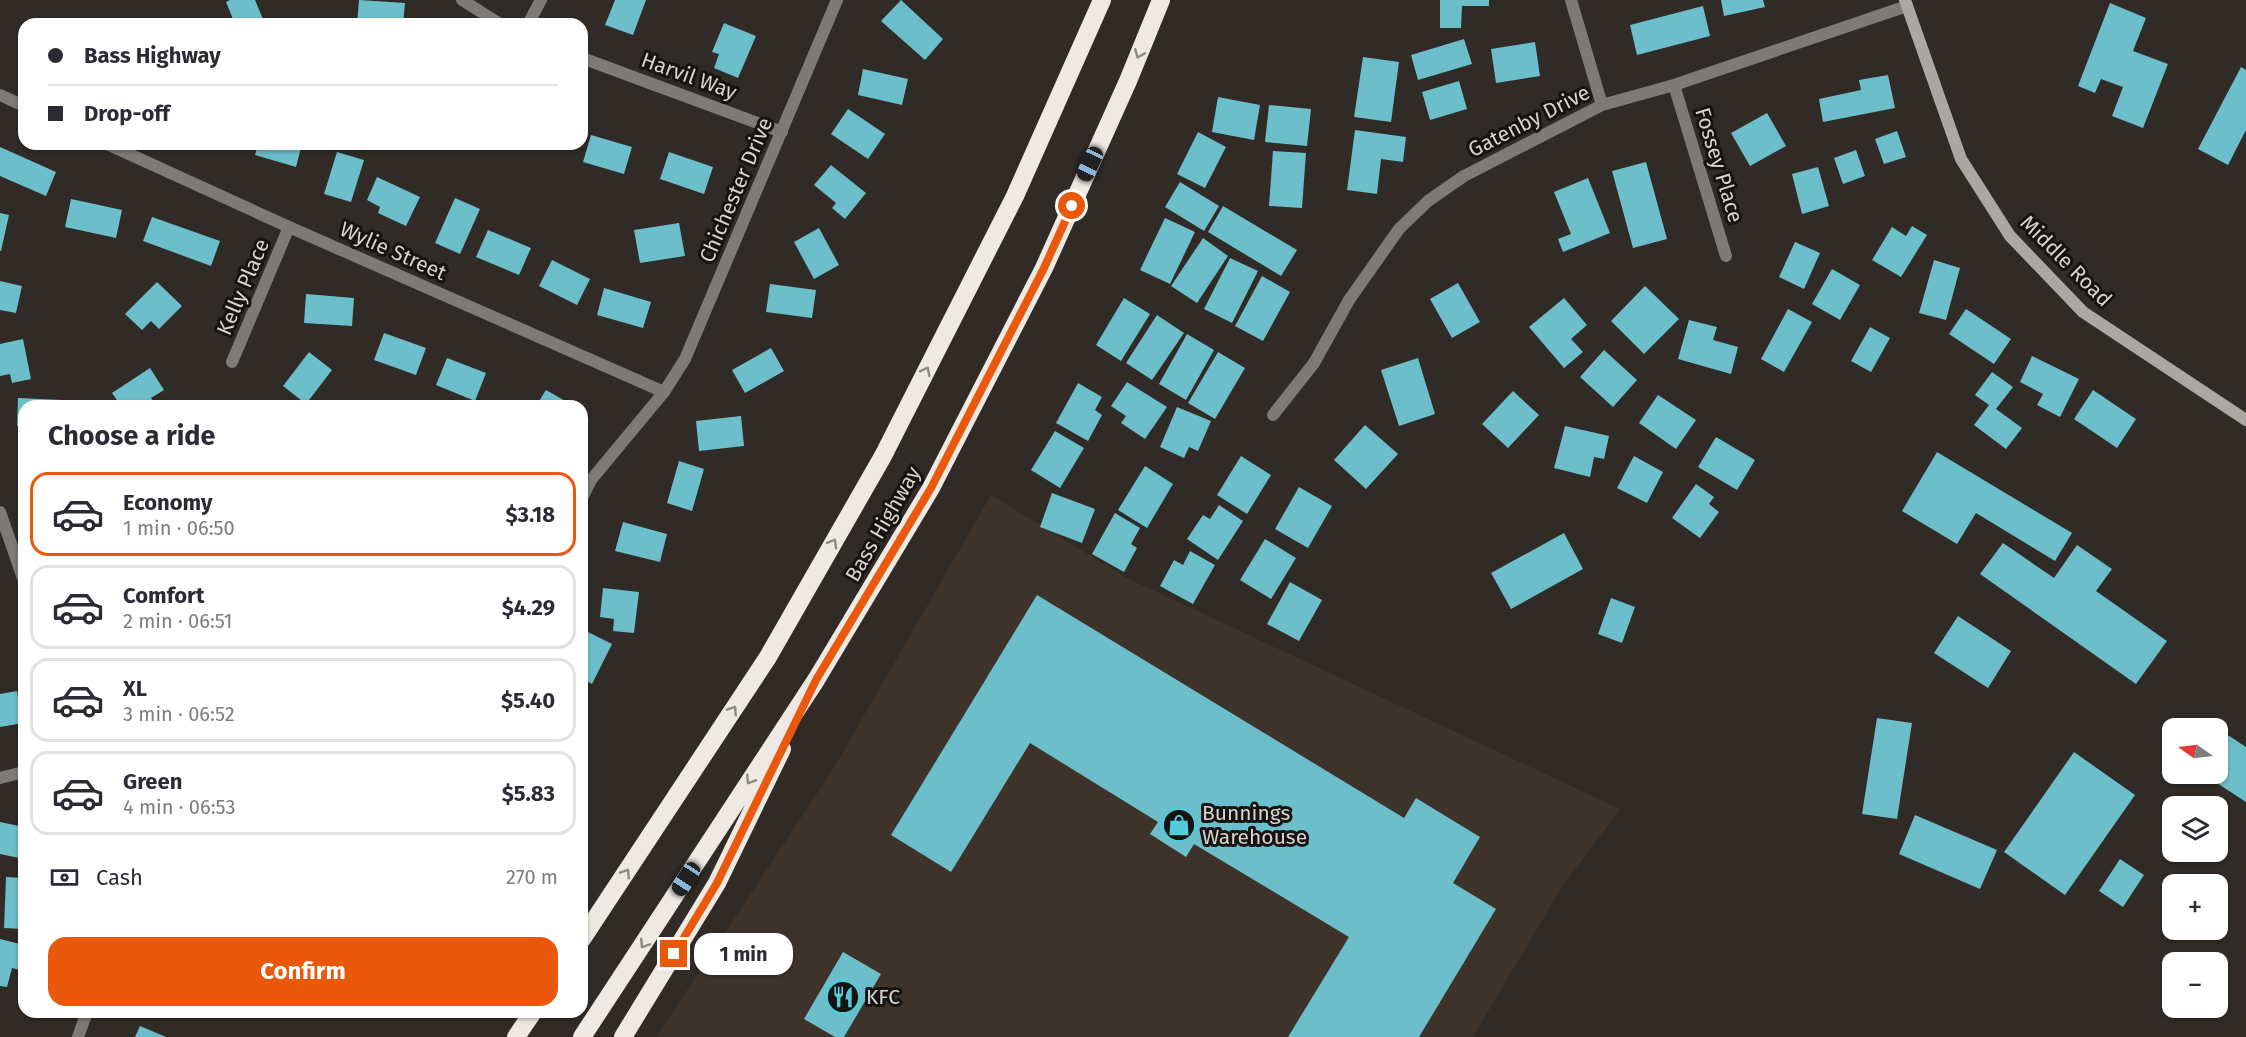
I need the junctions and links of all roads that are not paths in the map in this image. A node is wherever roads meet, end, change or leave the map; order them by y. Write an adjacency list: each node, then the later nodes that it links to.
1 (462, 0): 8 (street)
2 (542, 0): 9 (street)
3 (837, 0): 15 (street, Chichester Drive)
4 (1102, 0): 29 (highway, Bass Highway, one-way to 4)
5 (1161, 0): 26 (highway, Bass Highway, one-way to 26)
6 (1571, 0): 14 (street)
7 (1906, 3): 11 (street, Gatenby Drive); 22 (main road, Middle Road)
8 (490, 18)
9 (532, 18)
10 (588, 60): 15 (street, Harvil Way)
11 (1674, 86): 14 (street, Gatenby Drive); 18 (street, Fossey Place)
12 (0, 95): 13 (street)
13 (18, 103)
14 (1602, 105): 21 (street, Gatenby Drive)
15 (783, 132): 20 (street, Chichester Drive)
16 (120, 150): 17 (street, Wylie Street)
17 (289, 227): 19 (street, Kelly Place); 20 (street, Wylie Street)
18 (1726, 256)
19 (232, 363)
20 (664, 392): 23 (street, Chichester Drive)
21 (1274, 416)
22 (2246, 420)
23 (588, 486)
24 (0, 512): 25 (street)
25 (18, 564)
26 (816, 680): 34 (highway, Bass Highway, one-way to 34); 35 (highway)
27 (18, 774): 28 (street)
28 (0, 778)
29 (588, 930)
30 (85, 1018): 32 (street)
31 (529, 1018): 33 (highway)
32 (78, 1037)
33 (516, 1037)
34 (582, 1037)
35 (623, 1037)

